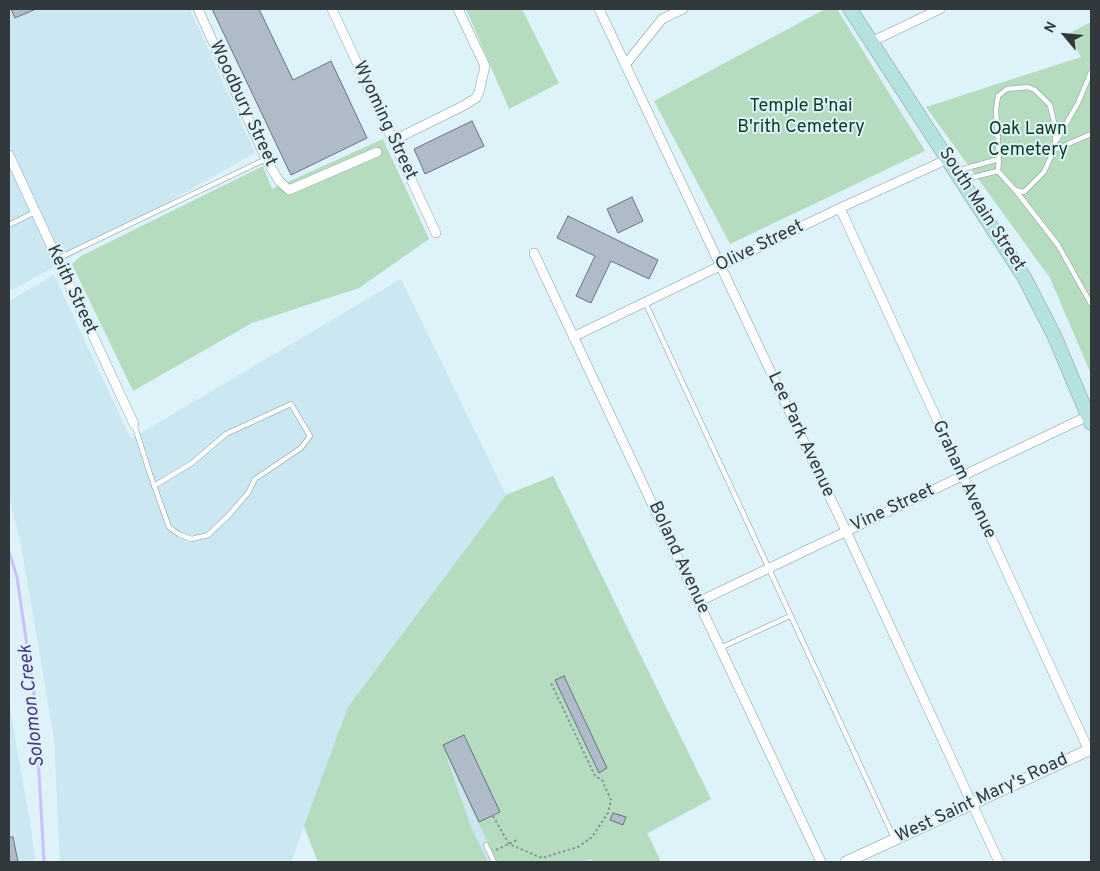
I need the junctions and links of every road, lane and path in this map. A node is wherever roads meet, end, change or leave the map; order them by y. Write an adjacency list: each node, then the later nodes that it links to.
1 (198, 9): 18 (street, Woodbury Street)
2 (332, 9): 12 (street, Wyoming Street)
3 (458, 9): 12 (street)
4 (599, 9): 9 (street, Lee Park Avenue)
5 (683, 9): 9 (street)
6 (850, 9): 8 (main road, South Main Street)
7 (940, 9): 8 (street)
8 (871, 42): 19 (main road, South Main Street)
9 (625, 65): 30 (street, Lee Park Avenue)
10 (1091, 72): 13 (lane)
11 (1091, 134): 14 (lane)
12 (394, 140): 27 (street, Wyoming Street)
13 (1056, 142): 14 (lane); 17 (lane)
14 (1054, 150): 23 (lane)
15 (377, 152): 18 (street, Woodbury Street)
16 (9, 157): 25 (street, Keith Street)
17 (999, 158): 20 (lane); 21 (lane)
18 (266, 159): 29 (lane)
19 (948, 159): 22 (main road, South Main Street); 24 (street, Olive Street)
20 (963, 169)
21 (998, 171): 22 (lane); 23 (lane)
22 (964, 183): 34 (main road, South Main Street)
23 (1015, 190): 32 (lane)
24 (840, 208): 30 (street, Olive Street); 36 (street, Graham Avenue)
25 (35, 212): 26 (lane); 29 (street, Keith Street)
26 (9, 225)
27 (436, 233)
28 (534, 254): 33 (street, Boland Avenue)
29 (57, 259): 35 (street, Keith Street)
30 (721, 265): 31 (street, Olive Street); 38 (street, Lee Park Avenue)
31 (645, 302): 33 (street, Olive Street); 39 (lane)
32 (1091, 304)
33 (573, 337): 40 (street, Boland Avenue)
34 (1090, 420): 36 (street, Vine Street)
35 (134, 424): 37 (lane)
36 (961, 476): 38 (street, Vine Street); 44 (street, Graham Avenue)
37 (154, 486): 37 (lane)
38 (846, 531): 39 (street, Vine Street); 45 (street, Lee Park Avenue)
39 (767, 568): 40 (street, Vine Street); 41 (lane)
40 (698, 602): 42 (street, Boland Avenue)
41 (790, 616): 42 (lane); 47 (lane)
42 (720, 648): 53 (street, Boland Avenue)
43 (551, 683): 49 (path)
44 (1090, 750): 45 (street, West Saint Mary's Road)
45 (972, 802): 47 (street, West Saint Mary's Road); 55 (street, Lee Park Avenue)
46 (493, 816): 49 (path)
47 (895, 839): 54 (street, West Saint Mary's Road)
48 (517, 840): 49 (path)
49 (509, 844): 51 (path)
50 (486, 846): 51 (lane)
51 (490, 854): 52 (lane)
52 (494, 862)
53 (821, 862)
54 (846, 862)
55 (999, 862)

